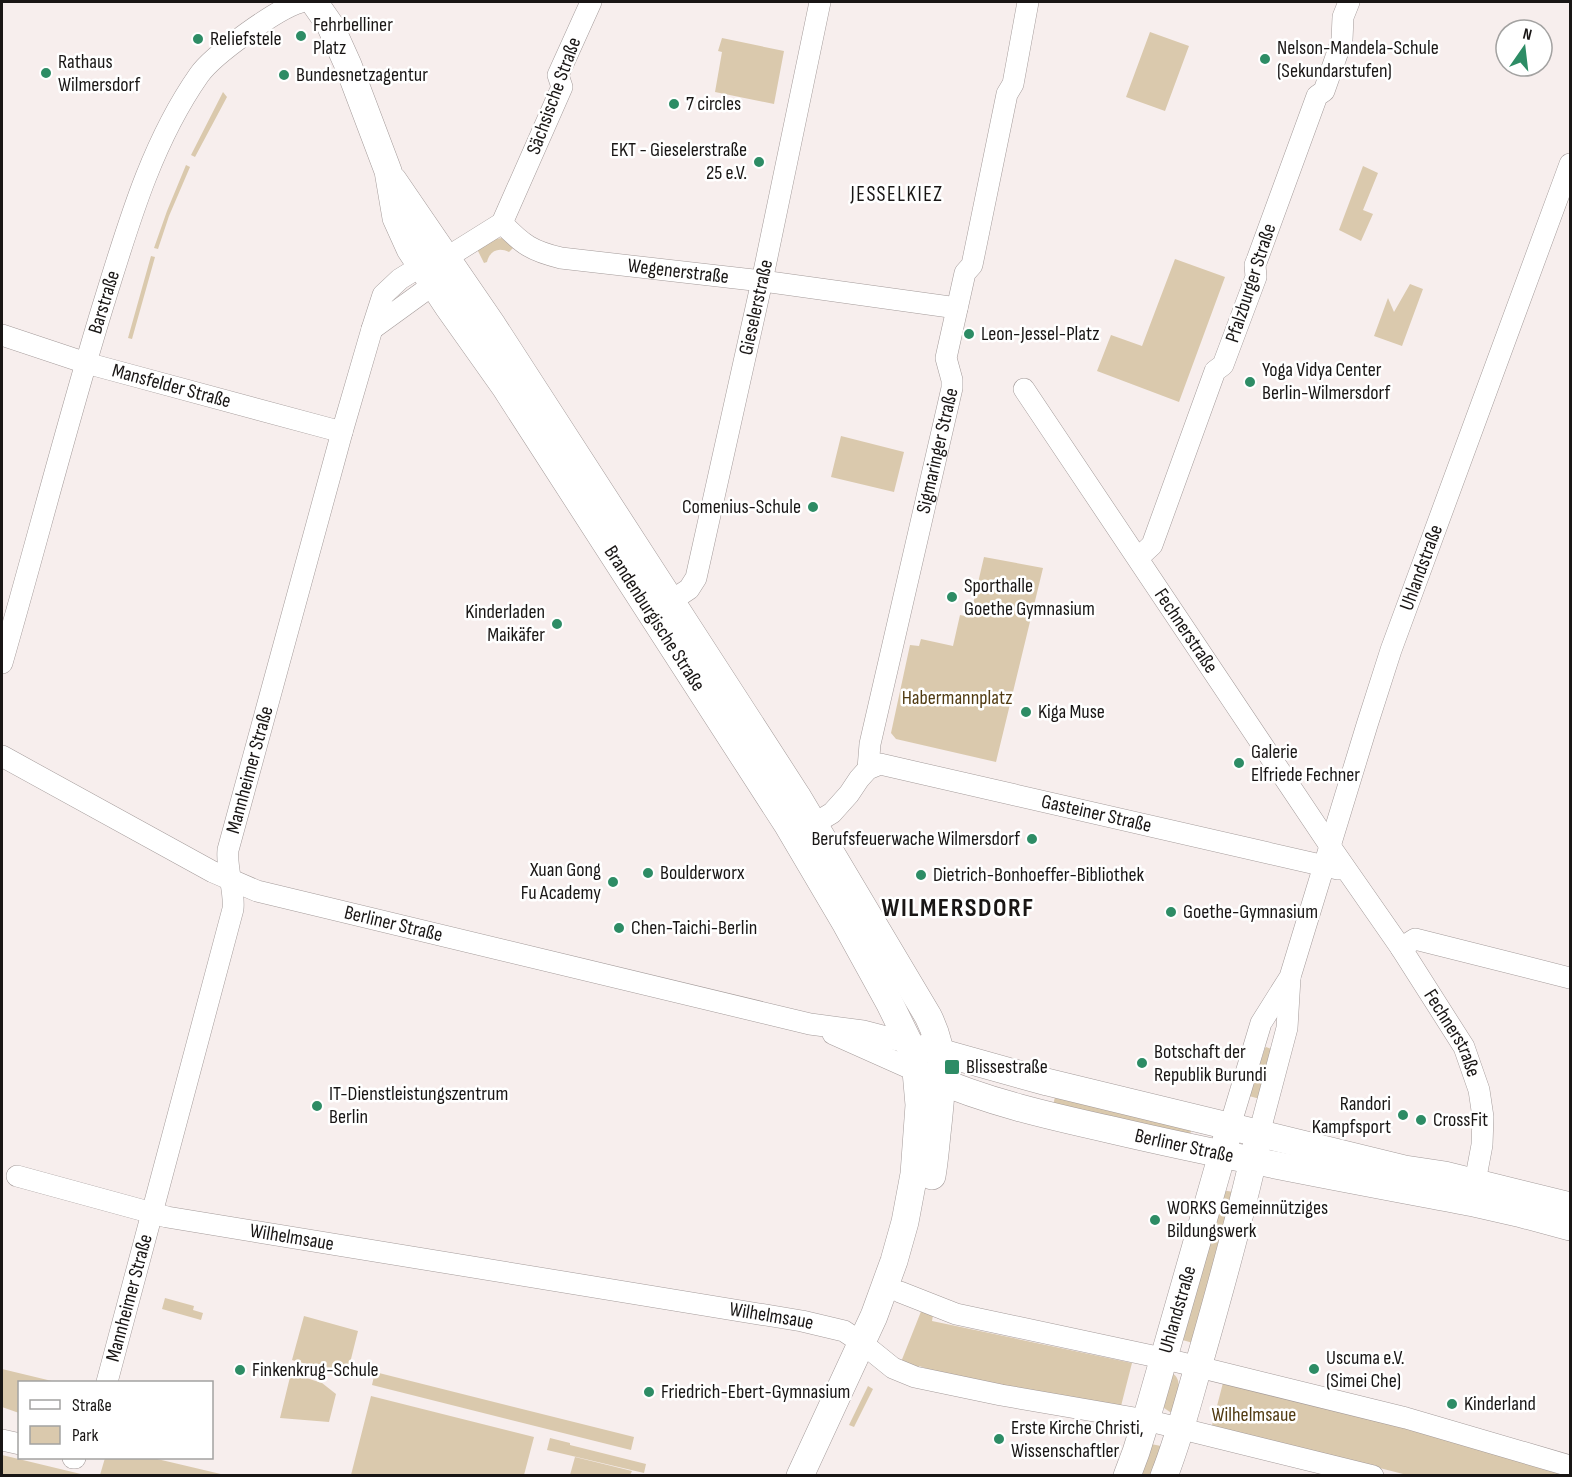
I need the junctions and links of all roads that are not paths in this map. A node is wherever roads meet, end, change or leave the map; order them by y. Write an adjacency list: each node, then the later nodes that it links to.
1 (301, 2): 13 (street, Barstraße)
2 (314, 2): 9 (main road, Brandenburgische Straße)
3 (591, 2): 8 (street, Sächsische Straße)
4 (820, 2): 10 (street, Gieselerstraße)
5 (1029, 2): 11 (street, Sigmaringer Straße)
6 (1349, 2): 16 (street, Pfalzburger Straße)
7 (1570, 164): 22 (street, Uhlandstraße)
8 (502, 223): 9 (street); 10 (street, Wegenerstraße)
9 (434, 269): 15 (street, Mannheimer Straße); 17 (main road, Brandenburgische Straße); 21 (main road, Brandenburgische Straße)
10 (762, 281): 11 (street, Wegenerstraße); 17 (street, Gieselerstraße)
11 (957, 308): 20 (street, Sigmaringer Straße)
12 (2, 335): 13 (street, Mansfelder Straße)
13 (86, 363): 15 (street, Mansfelder Straße); 18 (street, Barstraße)
14 (1024, 389): 16 (street, Fechnerstraße)
15 (342, 432): 23 (street, Mannheimer Straße)
16 (1138, 558): 22 (street, Fechnerstraße)
17 (671, 601): 21 (main road, Brandenburgische Straße)
18 (2, 663)
19 (2, 756): 23 (street, Berliner Straße)
20 (868, 770): 21 (street); 22 (street, Gasteiner Straße)
21 (804, 830): 28 (main road, Brandenburgische Straße); 29 (main road, Brandenburgische Straße)
22 (1327, 856): 24 (street, Fechnerstraße); 25 (street, Uhlandstraße)
23 (230, 880): 27 (street, Berliner Straße); 39 (street, Mannheimer Straße)
24 (1401, 948): 26 (street); 37 (street, Fechnerstraße)
25 (1290, 977): 32 (street, Uhlandstraße); 33 (street, Uhlandstraße)
26 (1570, 978)
27 (810, 1024): 28 (street, Berliner Straße); 30 (street, Berliner Straße)
28 (909, 1043): 29 (main road, Berliner Straße); 30 (main road, Brandenburgische Straße)
29 (941, 1052): 31 (main road); 32 (main road, Berliner Straße)
30 (916, 1071): 31 (main road, Berliner Straße); 42 (main road)
31 (942, 1083): 34 (main road, Berliner Straße); 41 (main road)
32 (1230, 1126): 33 (main road, Berliner Straße); 34 (main road, Uhlandstraße)
33 (1259, 1134): 35 (main road, Uhlandstraße); 37 (main road, Berliner Straße)
34 (1222, 1155): 35 (main road, Berliner Straße); 43 (main road, Uhlandstraße)
35 (1253, 1161): 40 (main road, Berliner Straße); 44 (main road, Uhlandstraße)
36 (17, 1176): 39 (street, Mannheimer Straße)
37 (1475, 1182): 38 (main road, Berliner Straße)
38 (1570, 1206)
39 (151, 1213): 42 (street, Wilhelmsaue); 45 (street, Mannheimer Straße)
40 (1570, 1227)
41 (900, 1292): 42 (main road); 43 (street)
42 (869, 1348): 46 (street, Wilhelmsaue); 51 (main road); 52 (main road)
43 (1162, 1358): 44 (street); 46 (main road, Uhlandstraße)
44 (1198, 1367): 47 (main road, Uhlandstraße); 50 (street)
45 (108, 1381)
46 (1146, 1419): 47 (street, Wilhelmsaue); 53 (main road, Uhlandstraße)
47 (1180, 1428): 54 (main road, Uhlandstraße); 55 (street, Wilhelmsaue)
48 (2, 1440): 49 (street)
49 (18, 1444)
50 (1570, 1466)
51 (800, 1476)
52 (820, 1476)
53 (1127, 1476)
54 (1164, 1476)
55 (1373, 1476)

